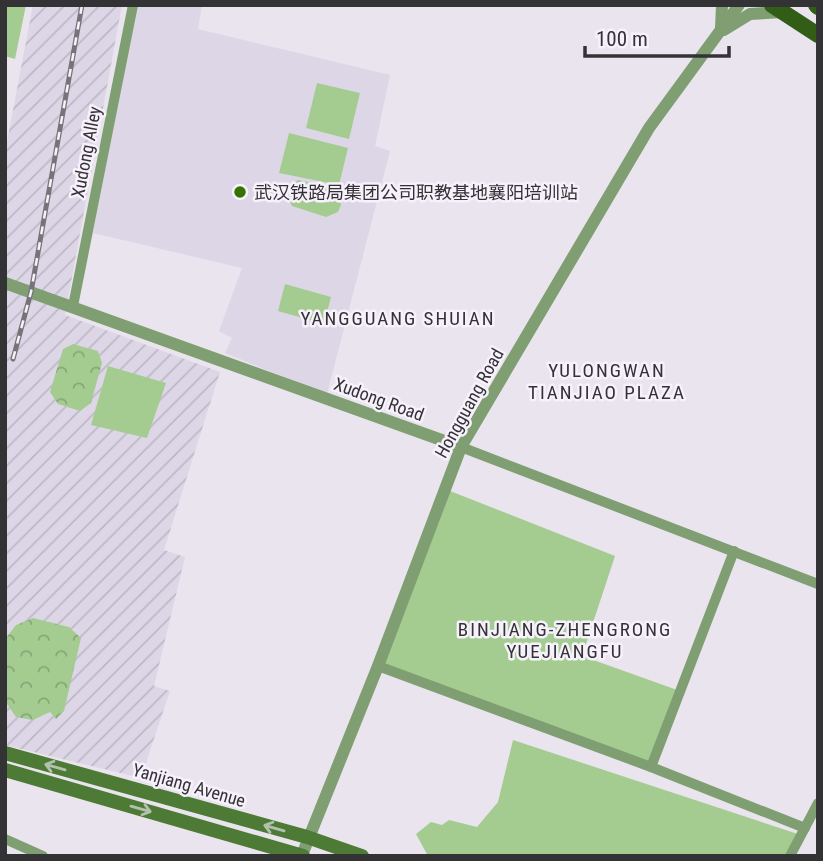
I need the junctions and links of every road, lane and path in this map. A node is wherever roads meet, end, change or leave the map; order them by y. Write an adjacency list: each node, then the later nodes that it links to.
1 (133, 5): 8 (street, Xudong Alley)
2 (722, 5): 5 (street)
3 (739, 5): 5 (street, Hongguang Road)
4 (777, 8): 5 (street); 6 (main road)
5 (721, 32): 9 (street, Hongguang Road)
6 (818, 34)
7 (5, 283): 8 (street, Xudong Road)
8 (73, 306): 9 (street, Xudong Road)
9 (461, 447): 10 (street, Xudong Road); 12 (street, Hongguang Road)
10 (734, 551): 11 (street, Xudong Road); 14 (street)
11 (818, 584)
12 (378, 666): 14 (street); 18 (street, Hongguang Road)
13 (5, 754): 18 (main road, Yanjiang Avenue, one-way to 13)
14 (651, 767): 17 (street)
15 (5, 770): 21 (main road, Yanjiang Avenue, one-way to 21)
16 (818, 803): 17 (street)
17 (805, 828): 23 (street)
18 (307, 837): 21 (street, Hongguang Road); 22 (main road, Yanjiang Avenue)
19 (5, 839): 20 (street)
20 (43, 856)
21 (302, 856)
22 (362, 856)
23 (790, 856)

